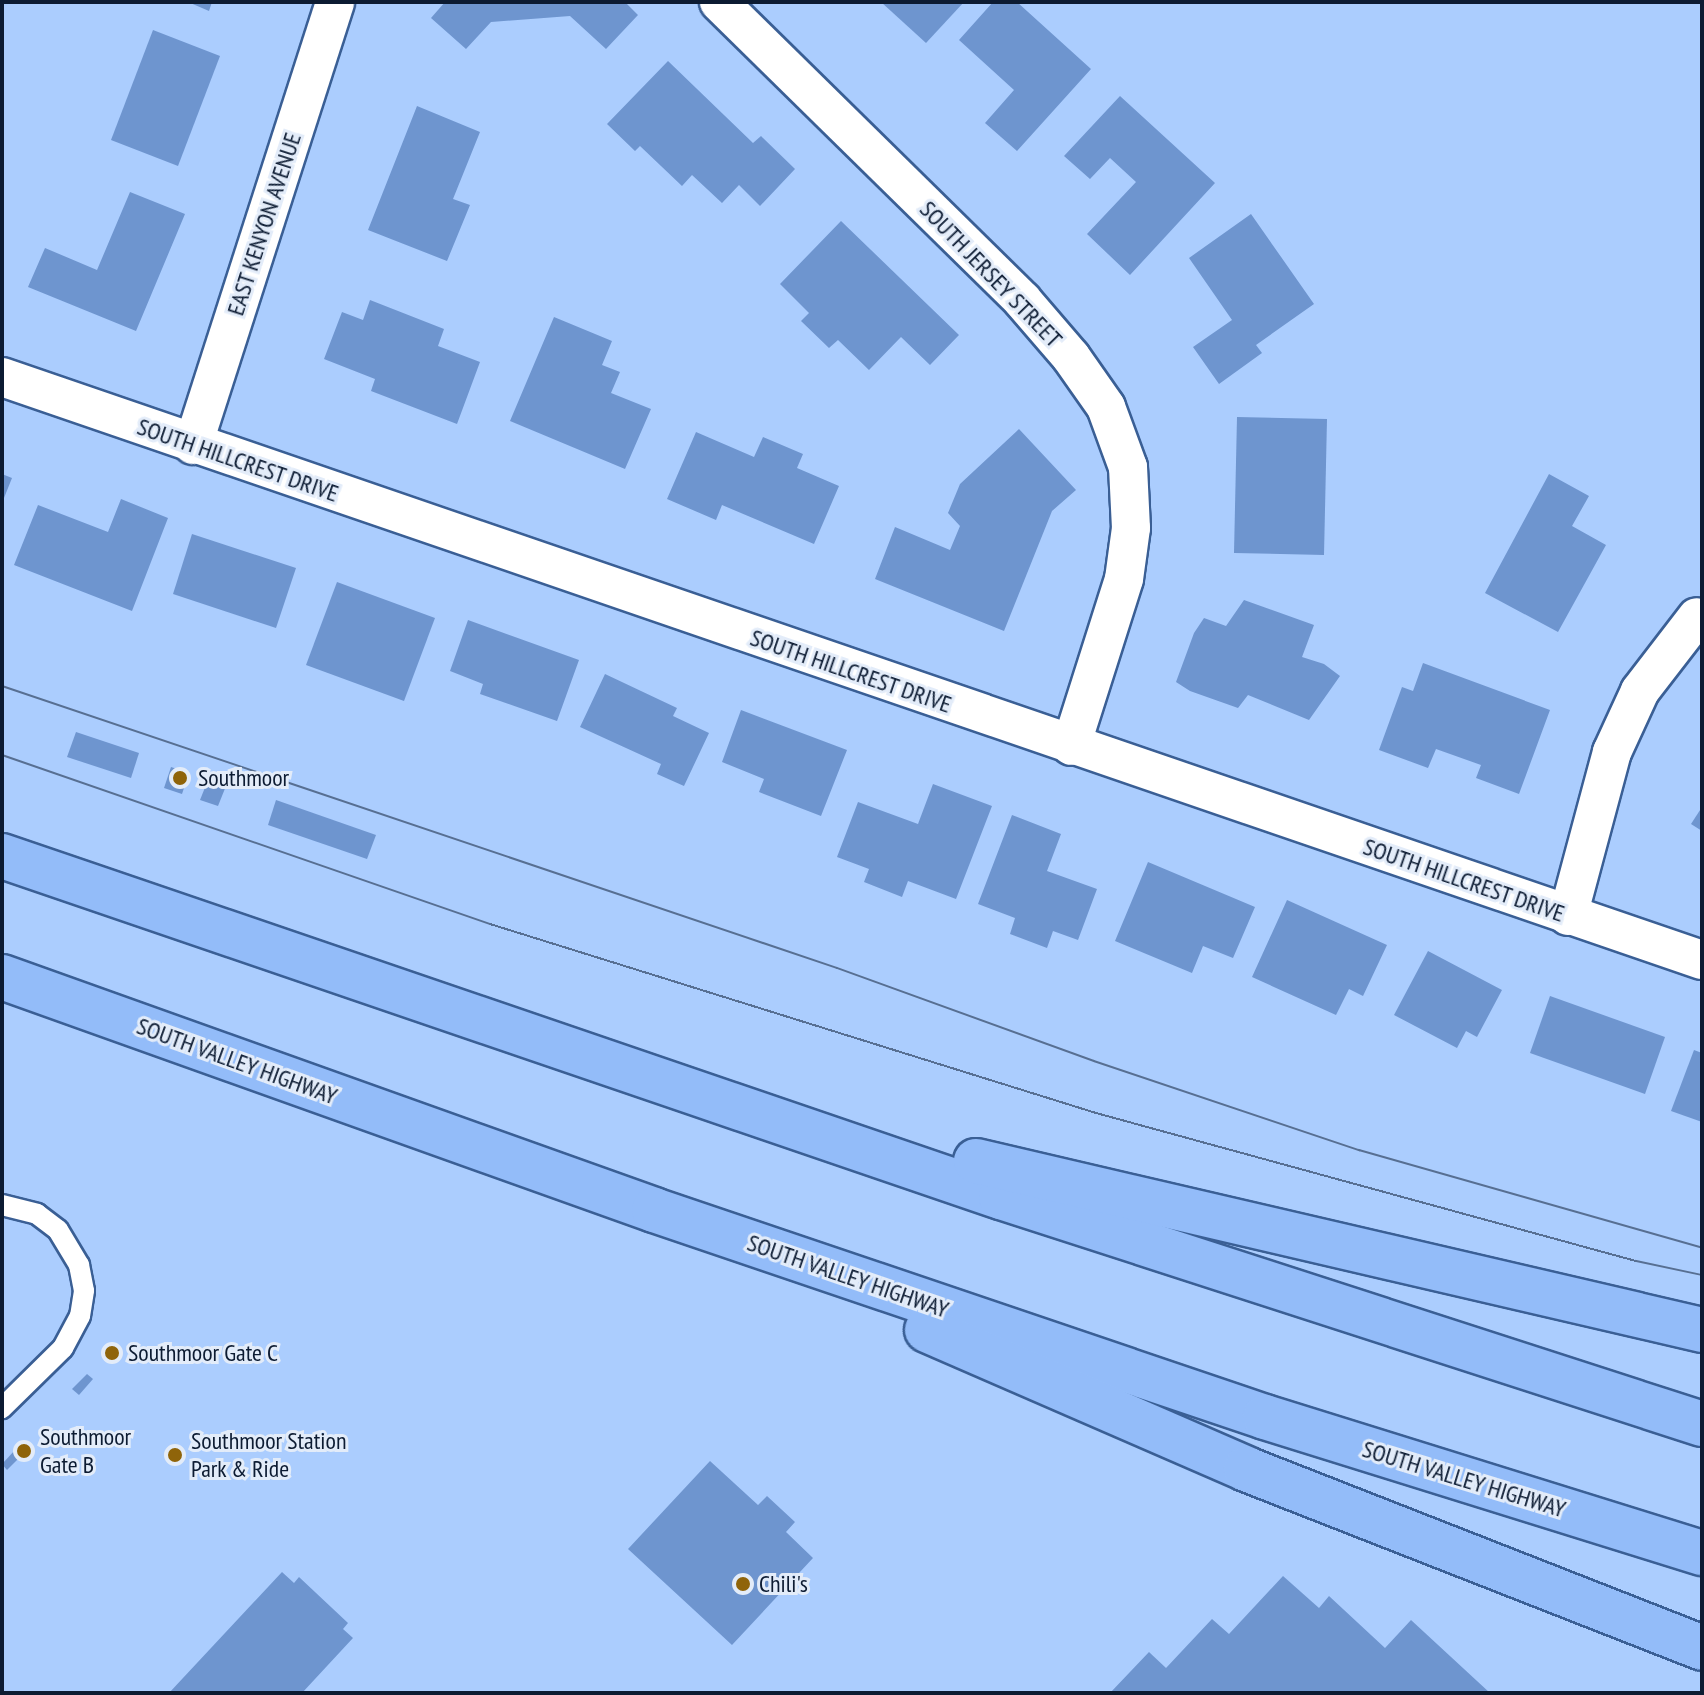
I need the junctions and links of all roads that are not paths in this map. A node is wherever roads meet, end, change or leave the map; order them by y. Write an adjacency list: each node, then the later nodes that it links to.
1 (335, 2): 4 (street, EAST KENYON AVENUE)
2 (719, 2): 6 (street, SOUTH JERSEY STREET)
3 (2, 377): 4 (street, SOUTH HILLCREST DRIVE)
4 (193, 445): 6 (street, SOUTH HILLCREST DRIVE)
5 (1697, 617): 8 (street)
6 (1071, 746): 8 (street, SOUTH HILLCREST DRIVE)
7 (2, 856): 11 (highway)
8 (1568, 916): 9 (street, SOUTH HILLCREST DRIVE)
9 (1702, 960)
10 (2, 977): 13 (highway, SOUTH VALLEY HIGHWAY)
11 (730, 1106): 14 (highway); 16 (highway)
12 (2, 1205): 15 (lane)
13 (654, 1210): 17 (highway, SOUTH VALLEY HIGHWAY); 18 (highway)
14 (1702, 1330)
15 (2, 1408)
16 (1702, 1424)
17 (1702, 1553)
18 (1702, 1648)

